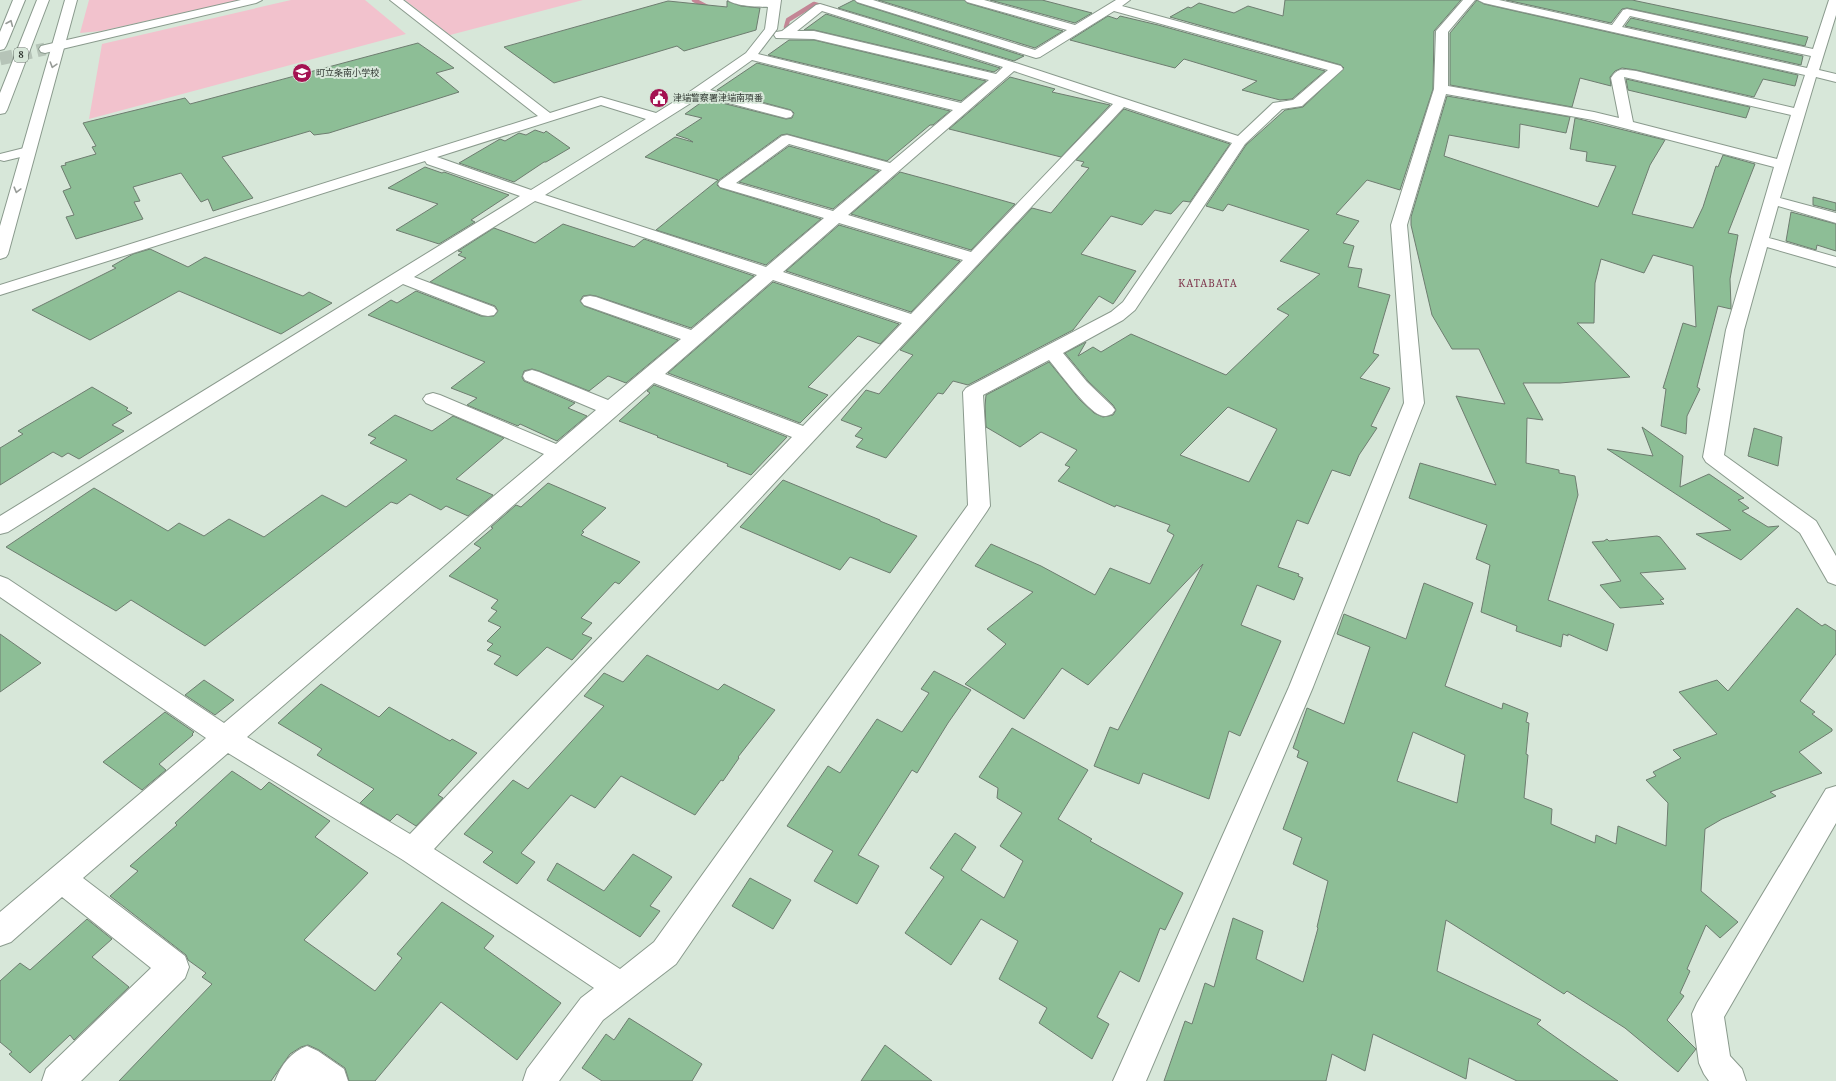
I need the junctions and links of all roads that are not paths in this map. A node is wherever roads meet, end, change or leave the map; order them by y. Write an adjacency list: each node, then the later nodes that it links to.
1 (19, 0): 18 (main road, 8, one-way to 1)
2 (43, 0): 29 (main road, 8)
3 (71, 0): 19 (main road)
4 (256, 0): 19 (main road)
5 (396, 0): 32 (main road)
6 (734, 0): 12 (main road)
7 (861, 0): 14 (main road)
8 (972, 0): 14 (main road)
9 (1469, 0): 25 (main road)
10 (1484, 0): 15 (main road)
11 (1836, 0): 21 (main road)
12 (775, 2): 16 (main road)
13 (1118, 4): 14 (main road); 35 (main road)
14 (1077, 29)
15 (1615, 29): 21 (main road); 24 (main road)
16 (768, 34): 17 (main road); 22 (main road)
17 (785, 35): 27 (main road); 28 (main road)
18 (0, 46)
19 (59, 46): 20 (main road); 36 (main road, one-way to 36)
20 (44, 49)
21 (1822, 53): 24 (main road)
22 (750, 56): 26 (main road); 28 (main road)
23 (1836, 78): 24 (main road)
24 (1813, 83): 30 (main road)
25 (1441, 89): 34 (main road); 77 (main road)
26 (699, 91): 31 (main road); 33 (main road)
27 (1122, 102): 35 (main road); 47 (main road)
28 (963, 108): 40 (main road)
29 (0, 110)
30 (1798, 113): 34 (main road); 39 (main road)
31 (786, 114)
32 (547, 117): 33 (main road); 37 (main road)
33 (657, 118): 41 (main road)
34 (1627, 124): 39 (main road)
35 (1240, 142): 56 (main road)
36 (28, 151): 38 (main road); 46 (main road, one-way to 46)
37 (428, 156): 41 (main road); 51 (main road)
38 (4, 157)
39 (1782, 165): 42 (main road)
40 (893, 168): 43 (main road); 43 (main road)
41 (531, 196): 49 (main road); 50 (main road)
42 (1772, 200): 44 (main road); 45 (main road)
43 (836, 217): 47 (main road); 49 (main road)
44 (1836, 218)
45 (1760, 240): 48 (main road); 65 (main road)
46 (0, 254)
47 (975, 258): 54 (main road)
48 (1836, 262)
49 (769, 274): 54 (main road); 55 (main road)
50 (400, 277): 53 (main road); 64 (main road)
51 (0, 290)
52 (590, 301): 55 (main road)
53 (488, 311)
54 (915, 321): 62 (main road)
55 (695, 338): 57 (main road)
56 (1052, 351): 61 (main road); 72 (main road)
57 (650, 375): 60 (main road); 62 (main road)
58 (532, 376): 60 (main road)
59 (433, 399): 63 (main road)
60 (611, 409): 63 (main road)
61 (1105, 410)
62 (807, 435): 69 (main road)
63 (560, 453): 67 (main road)
64 (0, 526)
65 (1836, 576)
66 (0, 585): 67 (main road)
67 (226, 738): 69 (main road); 70 (main road)
68 (1836, 798): 78 (main road)
69 (413, 851): 72 (main road)
70 (61, 879): 71 (main road); 73 (main road)
71 (0, 931)
72 (620, 987): 76 (main road)
73 (58, 1081)
74 (291, 1081): 75 (main road)
75 (332, 1081)
76 (539, 1081)
77 (1129, 1081)
78 (1730, 1081)

